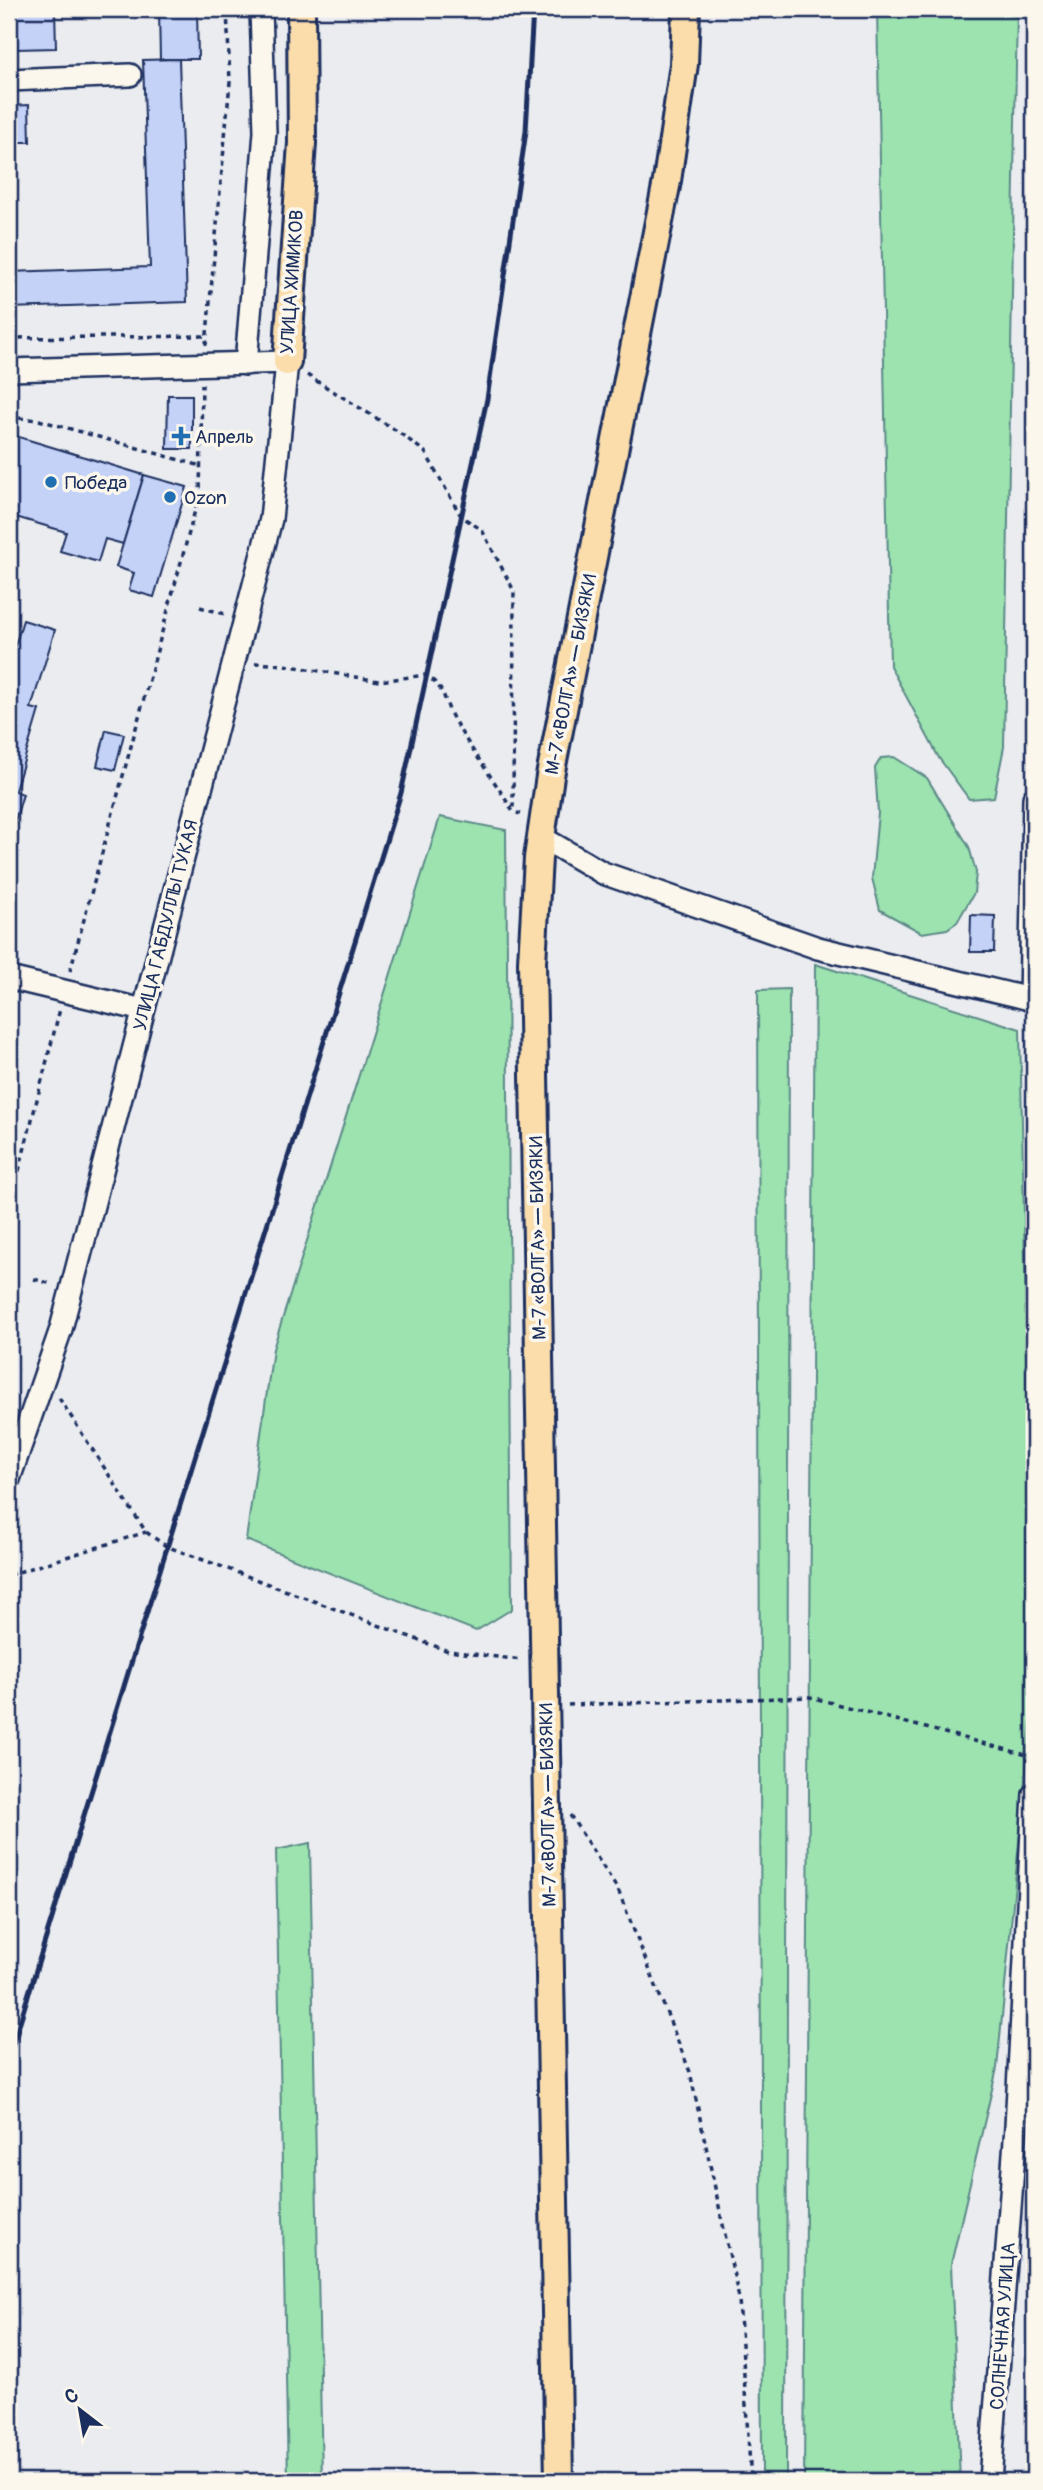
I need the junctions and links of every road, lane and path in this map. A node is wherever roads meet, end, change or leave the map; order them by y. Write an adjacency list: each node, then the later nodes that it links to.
1 (228, 9): 7 (path)
2 (261, 9): 10 (street)
3 (301, 9): 9 (main road, УЛИЦА ХИМИКОВ)
4 (686, 9): 20 (main road, М-7 «ВОЛГА» — БИЗЯКИ)
5 (130, 75): 6 (street)
6 (9, 80)
7 (207, 336): 8 (path); 11 (path)
8 (9, 338)
9 (286, 362): 10 (street, УЛИЦА ХИМИКОВ); 16 (street, УЛИЦА ГАБДУЛЛЫ ТУКАЯ); 19 (path)
10 (246, 364): 11 (street, УЛИЦА ХИМИКОВ)
11 (204, 365): 12 (street, УЛИЦА ХИМИКОВ); 14 (path)
12 (9, 370)
13 (9, 417): 14 (path)
14 (201, 466): 22 (path)
15 (200, 607): 16 (path)
16 (244, 618): 17 (street, УЛИЦА ГАБДУЛЛЫ ТУКАЯ)
17 (233, 662): 19 (path); 24 (street, УЛИЦА ГАБДУЛЛЫ ТУКАЯ)
18 (1034, 798): 23 (street)
19 (513, 812): 20 (path)
20 (542, 827): 23 (street); 30 (main road, М-7 «ВОЛГА» — БИЗЯКИ)
21 (9, 978): 22 (street)
22 (64, 992): 24 (street); 25 (path)
23 (1033, 1002)
24 (143, 1010): 26 (street, УЛИЦА ГАБДУЛЛЫ ТУКАЯ)
25 (9, 1210)
26 (45, 1376): 27 (street, УЛИЦА ГАБДУЛЛЫ ТУКАЯ); 28 (path)
27 (9, 1479)
28 (146, 1532): 29 (path); 30 (path)
29 (9, 1575)
30 (545, 1663): 31 (main road, М-7 «ВОЛГА» — БИЗЯКИ)
31 (545, 1706): 32 (path); 35 (main road, М-7 «ВОЛГА» — БИЗЯКИ)
32 (1034, 1757)
33 (1034, 1794): 37 (street, СОЛНЕЧНАЯ УЛИЦА)
34 (568, 1812): 36 (path)
35 (559, 2481)
36 (751, 2481)
37 (990, 2481)

